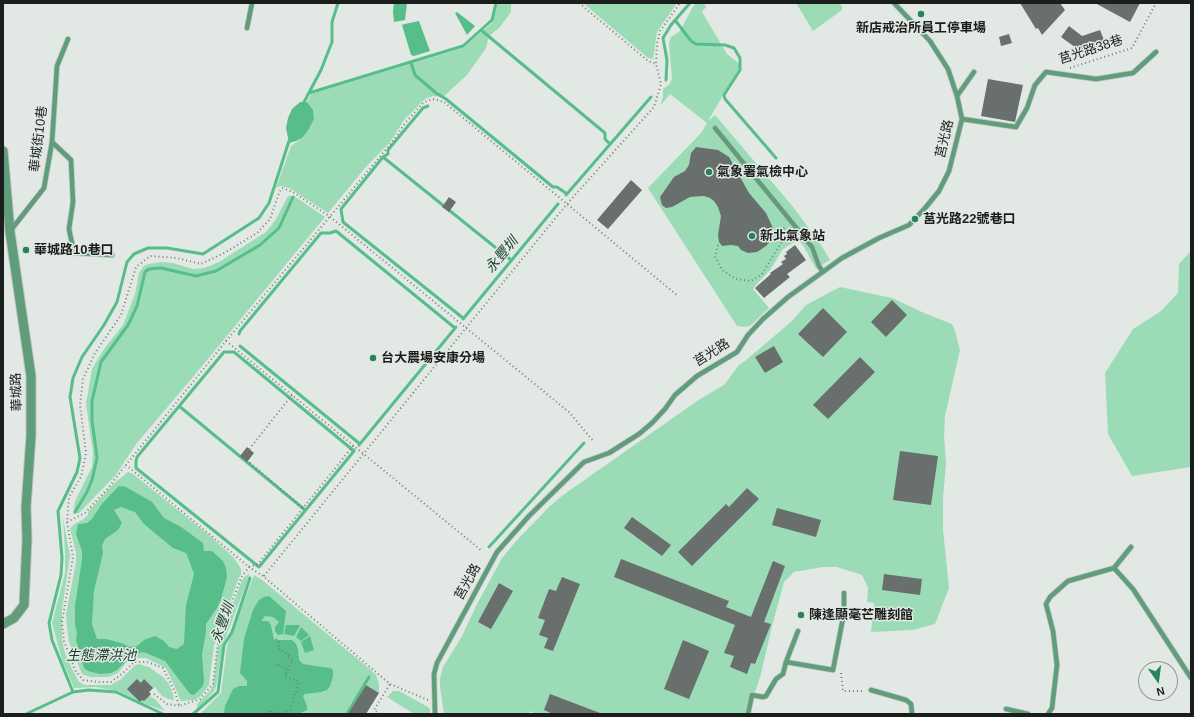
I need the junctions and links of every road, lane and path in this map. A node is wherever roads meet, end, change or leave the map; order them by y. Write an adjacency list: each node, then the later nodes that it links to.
1 (252, 3): 6 (lane)
2 (580, 3): 9 (path)
3 (680, 3): 9 (path)
4 (894, 3): 12 (lane, 莒光路)
5 (1156, 3): 11 (path, 莒光路38巷)
6 (247, 28)
7 (68, 39): 15 (lane, 華城街10巷)
8 (1156, 52): 11 (lane, 莒光路38巷)
9 (656, 64): 17 (path)
10 (974, 72): 12 (lane)
11 (1054, 73): 13 (lane, 莒光路38巷)
12 (957, 96): 13 (lane, 莒光路)
13 (962, 120): 23 (lane, 莒光路)
14 (715, 128): 19 (lane)
15 (52, 142): 20 (lane, 華城街10巷); 22 (lane)
16 (3, 151): 20 (street, 華城路)
17 (567, 204): 18 (path); 24 (path); 25 (path)
18 (329, 216): 25 (path); 26 (path); 33 (path)
19 (791, 222): 21 (path); 23 (lane)
20 (10, 232): 40 (street, 華城路)
21 (718, 245)
22 (112, 255)
23 (823, 272): 51 (lane, 莒光路)
24 (678, 296)
25 (465, 327): 28 (path); 30 (path)
26 (226, 341): 27 (path); 36 (path)
27 (292, 395): 29 (path); 32 (path)
28 (594, 442)
29 (353, 446): 30 (path); 32 (path)
30 (363, 454): 35 (path); 38 (path)
31 (124, 467): 33 (path)
32 (303, 508): 36 (path)
33 (67, 522): 52 (path)
34 (1131, 547): 37 (lane)
35 (482, 551)
36 (249, 567): 38 (path); 52 (path)
37 (1114, 568): 47 (lane); 61 (lane)
38 (263, 576): 48 (path)
39 (844, 593): 46 (lane)
40 (3, 624)
41 (798, 631): 43 (lane)
42 (276, 639): 45 (path)
43 (786, 662): 46 (lane); 58 (lane)
44 (276, 666): 45 (path)
45 (288, 670): 55 (path)
46 (832, 670): 49 (path)
47 (1191, 678)
48 (390, 684): 51 (path); 56 (path)
49 (871, 690): 59 (lane)
50 (154, 694): 52 (path)
51 (434, 702): 57 (lane, 莒光路)
52 (179, 706)
53 (1006, 709): 60 (lane)
54 (271, 710): 55 (path)
55 (277, 714)
56 (380, 714)
57 (435, 714)
58 (748, 714)
59 (912, 714)
60 (1028, 714)
61 (1048, 714)

